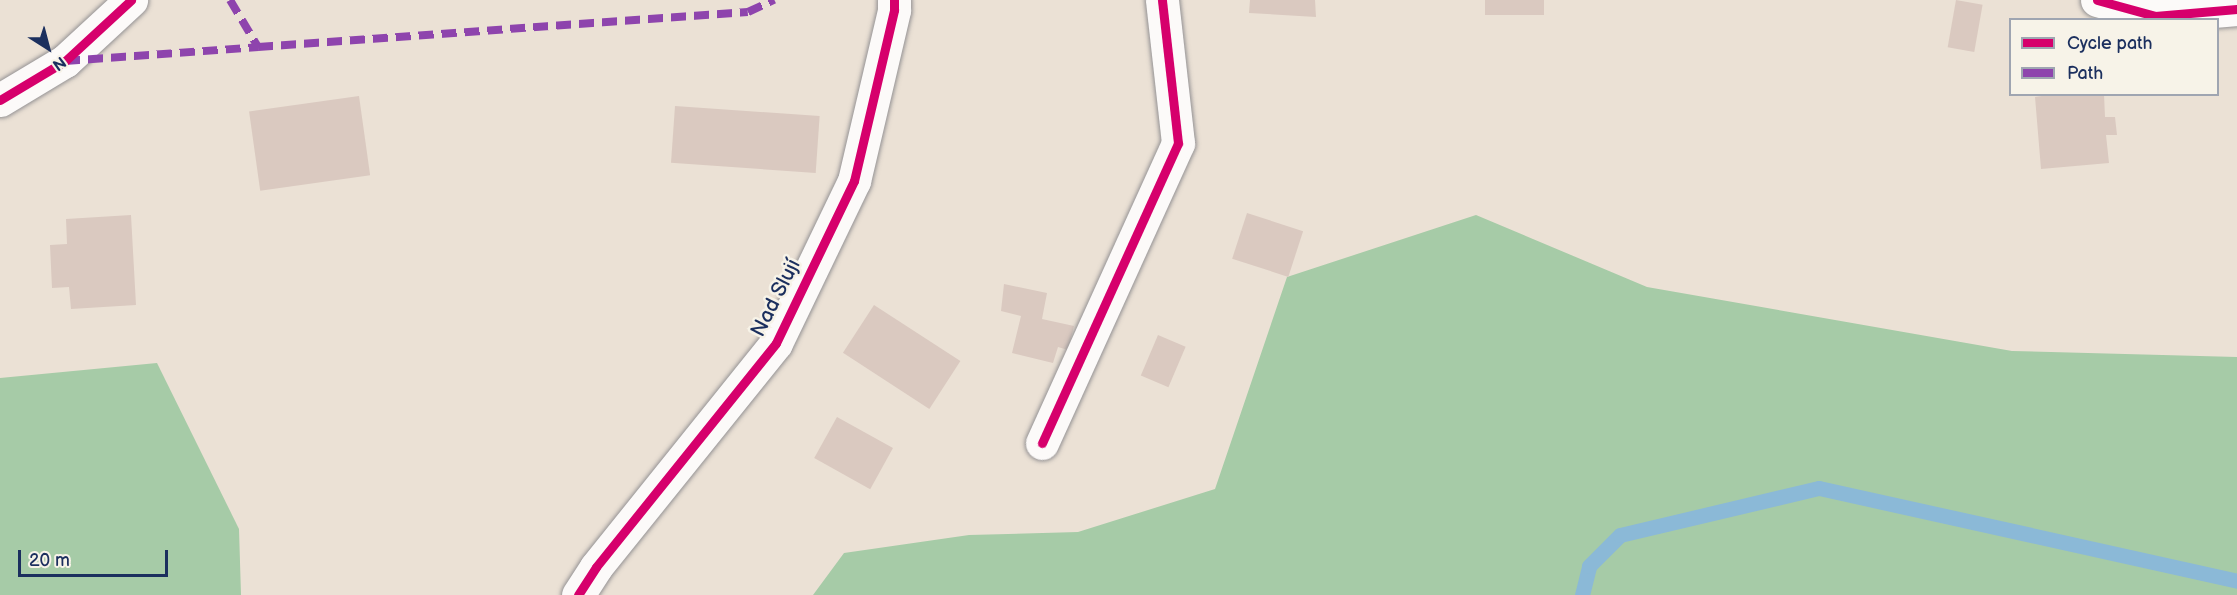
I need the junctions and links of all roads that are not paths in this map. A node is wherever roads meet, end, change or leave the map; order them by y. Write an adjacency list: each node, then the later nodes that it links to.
1 (131, 0): 6 (street)
2 (894, 0): 8 (street, Nad Slují)
3 (1162, 0): 7 (street)
4 (2097, 0): 5 (street)
5 (2237, 9)
6 (0, 100)
7 (1042, 443)
8 (578, 595)

